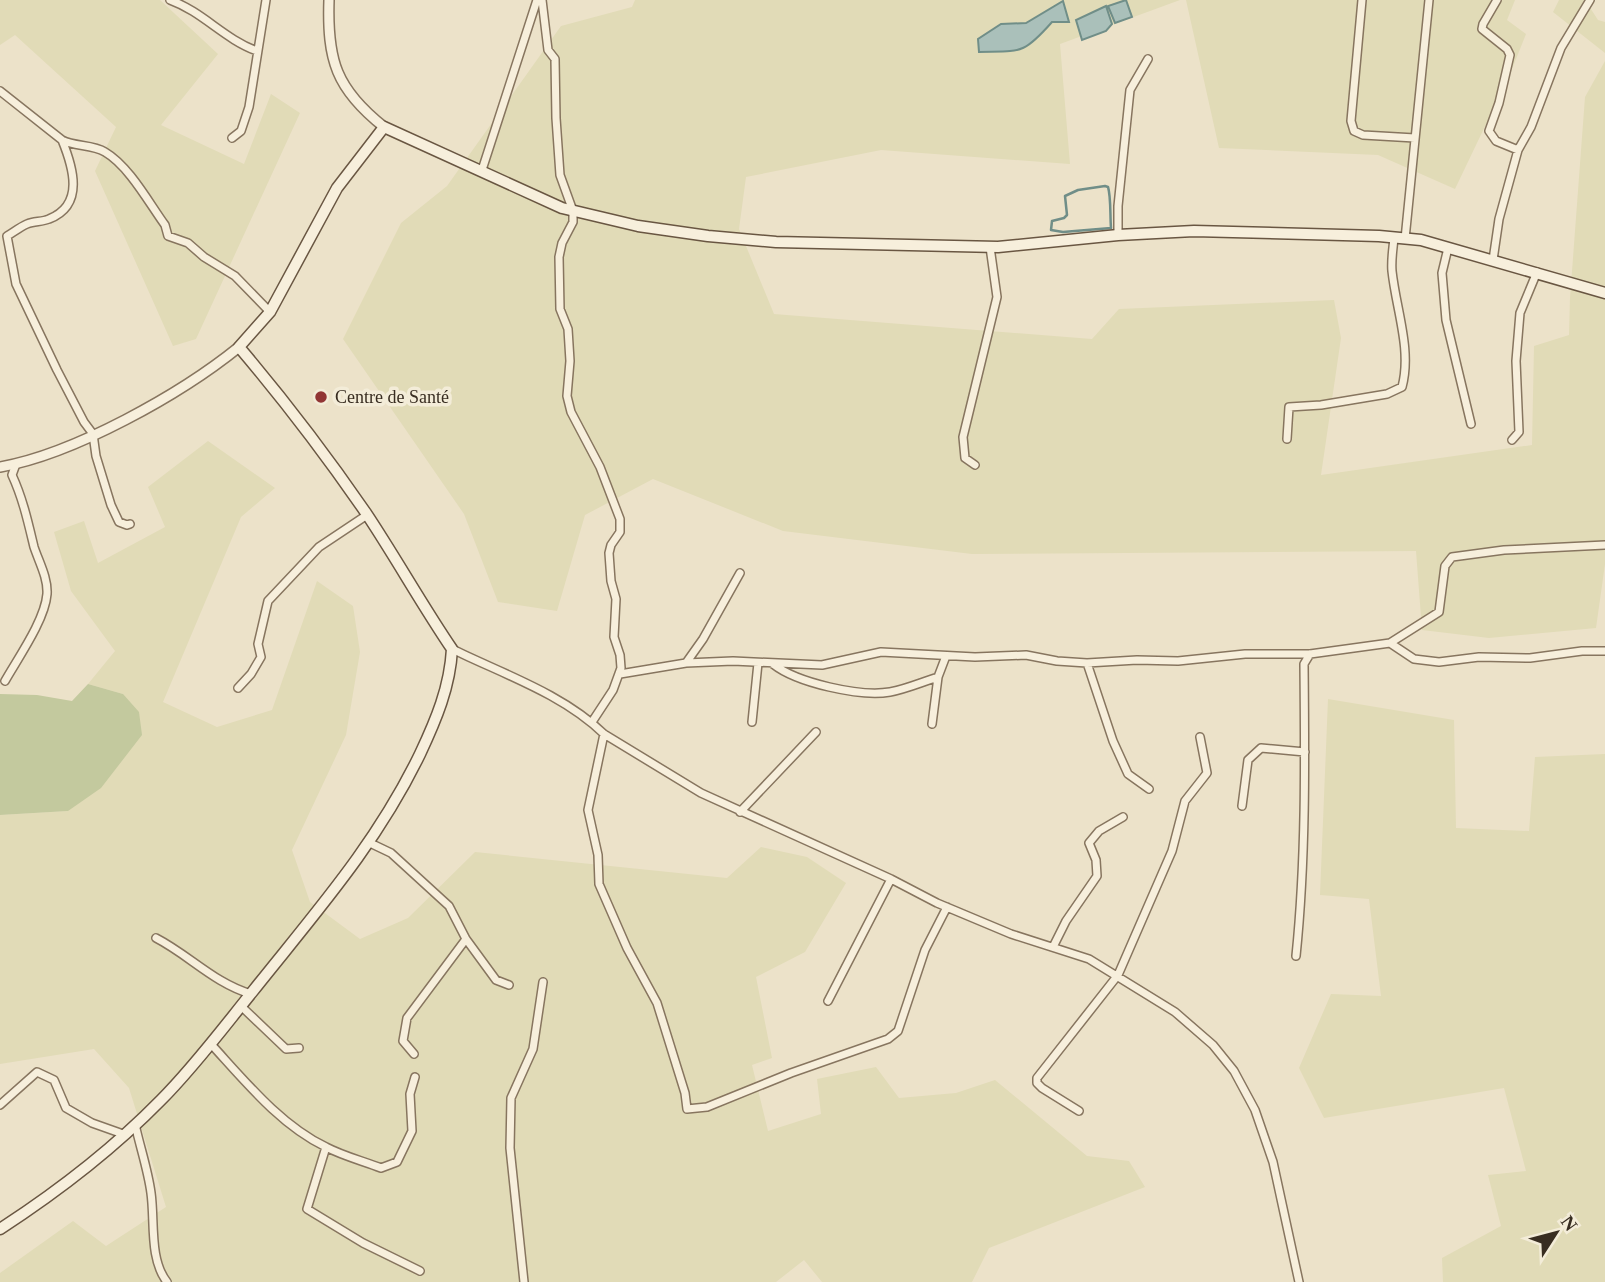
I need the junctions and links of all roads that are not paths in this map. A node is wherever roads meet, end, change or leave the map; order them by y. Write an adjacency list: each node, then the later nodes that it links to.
1 (170, 0): 9 (street)
2 (267, 0): 9 (street)
3 (329, 0): 12 (street)
4 (539, 0): 17 (street); 18 (street)
5 (1362, 0): 14 (street)
6 (1429, 0): 14 (street)
7 (1497, 0): 16 (street)
8 (1590, 0): 16 (street)
9 (257, 51): 13 (street)
10 (1148, 58): 19 (street)
11 (0, 91): 15 (street)
12 (384, 127): 17 (main road); 27 (main road)
13 (232, 138)
14 (1415, 138): 21 (street)
15 (62, 140): 20 (street); 27 (street)
16 (1518, 150): 24 (street)
17 (482, 170): 18 (main road)
18 (573, 211): 22 (main road); 49 (street)
19 (1118, 235): 21 (main road); 22 (main road)
20 (4, 236): 30 (street)
21 (1400, 238): 23 (main road); 31 (street)
22 (989, 247): 34 (street)
23 (1448, 248): 24 (main road); 29 (street)
24 (1493, 260): 25 (main road)
25 (1537, 272): 26 (main road); 32 (street)
26 (1605, 293)
27 (270, 312): 28 (main road)
28 (239, 347): 30 (street); 36 (main road)
29 (1471, 424)
30 (93, 434): 33 (street); 37 (street)
31 (1287, 439)
32 (1512, 440)
33 (16, 464): 35 (street); 51 (street)
34 (975, 465)
35 (0, 467)
36 (367, 515): 41 (main road); 52 (street)
37 (130, 524)
38 (1605, 545): 40 (street)
39 (740, 573): 45 (street)
40 (1390, 643): 42 (street); 43 (street)
41 (452, 649): 53 (street); 64 (main road)
42 (1605, 651)
43 (1310, 654): 47 (street); 59 (street)
44 (946, 656): 47 (street); 48 (street); 50 (street)
45 (685, 663): 46 (street); 49 (street)
46 (758, 663): 48 (street); 54 (street)
47 (1087, 663): 60 (street)
48 (773, 664): 50 (street)
49 (620, 674): 53 (street)
50 (938, 677): 55 (street)
51 (5, 681)
52 (238, 688)
53 (592, 722): 57 (street)
54 (752, 722)
55 (932, 724)
56 (816, 732): 62 (street)
57 (604, 734): 62 (street); 66 (street)
58 (1200, 737): 71 (street)
59 (1305, 752): 61 (street); 70 (street)
60 (1149, 789)
61 (1242, 806)
62 (740, 812): 65 (street)
63 (1123, 817): 69 (street)
64 (370, 843): 68 (street); 74 (main road)
65 (891, 879): 66 (street); 75 (street)
66 (947, 907): 69 (street)
67 (156, 938): 74 (street)
68 (466, 939): 73 (street); 79 (street)
69 (1053, 947): 71 (street)
70 (1296, 956)
71 (1118, 975): 82 (street); 90 (street)
72 (542, 982): 89 (street)
73 (509, 985)
74 (251, 994): 76 (main road)
75 (828, 1001)
76 (242, 1007): 77 (main road); 78 (street)
77 (210, 1043): 83 (main road); 85 (street)
78 (299, 1048)
79 (414, 1054)
80 (415, 1077): 85 (street)
81 (0, 1105): 84 (street)
82 (1079, 1111)
83 (135, 1124): 84 (main road); 88 (street)
84 (123, 1134): 86 (main road)
85 (326, 1147): 87 (street)
86 (1, 1227)
87 (420, 1271)
88 (167, 1282)
89 (524, 1282)
90 (1299, 1282)

